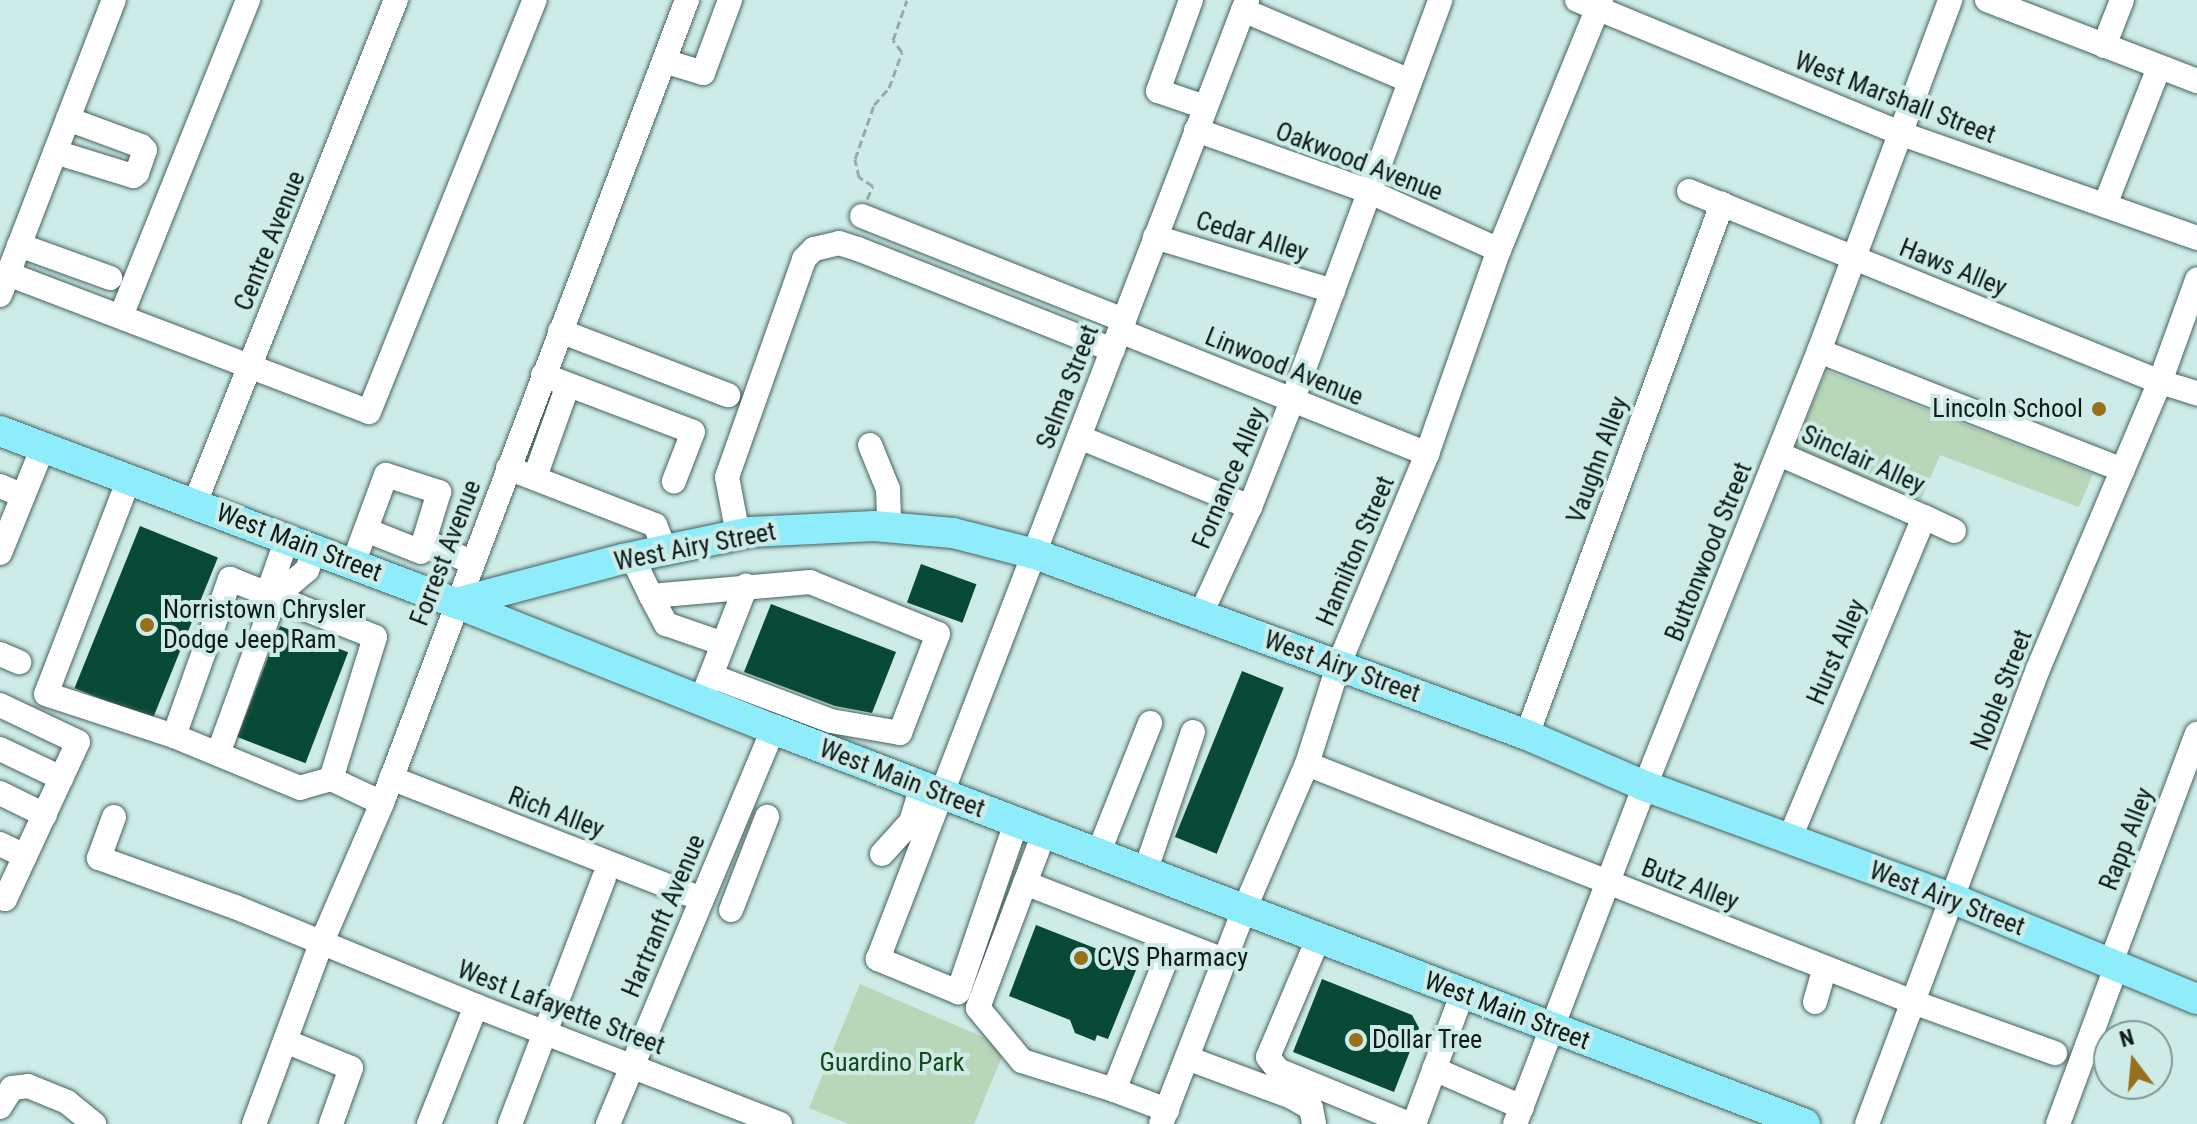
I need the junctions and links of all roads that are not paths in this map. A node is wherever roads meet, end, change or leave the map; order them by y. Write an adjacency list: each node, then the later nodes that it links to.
1 (114, 0): 20 (street)
2 (248, 0): 38 (street)
3 (396, 0): 42 (street, Centre Avenue)
4 (535, 0): 42 (street)
5 (687, 0): 15 (street, Forrest Avenue)
6 (730, 0): 15 (street)
7 (1191, 0): 19 (street)
8 (1440, 0): 17 (street, Fornance Alley)
9 (1950, 0): 22 (street, Buttonwood Street)
10 (1987, 0): 14 (street)
11 (2122, 0): 14 (street)
12 (1592, 3): 22 (street, West Marshall Street); 32 (street, Hamilton Street)
13 (1245, 5): 17 (street); 19 (street, Selma Street)
14 (2104, 46): 16 (street)
15 (664, 61): 39 (street, Forrest Avenue)
16 (2159, 67): 18 (street); 27 (street)
17 (1410, 81): 25 (street, Fornance Alley)
18 (2197, 81)
19 (1205, 107): 21 (street, Selma Street)
20 (68, 119): 23 (street); 23 (street)
21 (1196, 130): 25 (street, Oakwood Avenue); 29 (street, Selma Street)
22 (1902, 134): 27 (street, West Marshall Street); 33 (street, Buttonwood Street)
23 (55, 152): 31 (street)
24 (1689, 191): 26 (street, Haws Alley)
25 (1370, 192): 32 (street, Oakwood Avenue); 37 (street, Fornance Alley)
26 (1722, 204): 33 (street, Haws Alley); 93 (street, Vaughn Alley)
27 (2105, 205): 30 (street, West Marshall Street)
28 (862, 216): 40 (street)
29 (1155, 237): 37 (street, Cedar Alley); 40 (street, Selma Street)
30 (2197, 238)
31 (19, 245): 34 (street); 36 (street)
32 (1499, 250): 53 (street, Hamilton Street)
33 (1854, 258): 41 (street, Buttonwood Street); 44 (street, Haws Alley)
34 (110, 278)
35 (2197, 280): 44 (street, Noble Street)
36 (3, 284): 38 (street)
37 (1333, 291): 48 (street, Fornance Alley)
38 (121, 316): 42 (street)
39 (560, 331): 43 (street, Forrest Avenue); 47 (street)
40 (1119, 334): 48 (street, Linwood Avenue); 50 (street, Selma Street); 68 (street)
41 (1819, 351): 54 (street, Buttonwood Street); 56 (street)
42 (249, 368): 62 (street, Centre Avenue)
43 (543, 375): 45 (street); 55 (street, Forrest Avenue)
44 (2160, 382): 46 (street, Haws Alley); 56 (street, Noble Street)
45 (568, 385): 57 (street); 59 (street)
46 (2197, 393)
47 (728, 395)
48 (1292, 401): 53 (street, Linwood Avenue); 63 (street, Fornance Alley)
49 (0, 431): 52 (main road, West Main Street)
50 (1079, 437): 63 (street); 73 (street, Selma Street)
51 (870, 445): 65 (street)
52 (43, 447): 58 (main road, West Main Street); 61 (street)
53 (1427, 454): 84 (street, Hamilton Street)
54 (1779, 454): 64 (street, Sinclair Alley); 101 (street, Buttonwood Street)
55 (508, 468): 57 (street); 75 (street, Forrest Avenue)
56 (2122, 470): 122 (street, Noble Street)
57 (535, 477): 71 (street)
58 (129, 479): 62 (main road, West Main Street); 86 (street)
59 (674, 481)
60 (0, 486): 61 (street)
61 (23, 496): 72 (street)
62 (195, 503): 69 (main road, West Main Street)
63 (1250, 507): 82 (street, Fornance Alley)
64 (1924, 517): 67 (street); 110 (street, Hurst Alley)
65 (889, 527): 68 (main road, West Airy Street); 73 (main road, West Airy Street)
66 (366, 530): 70 (street); 70 (street); 76 (street)
67 (1954, 531)
68 (738, 535): 71 (main road, West Airy Street)
69 (301, 544): 76 (main road, West Main Street); 80 (street)
70 (423, 547): 75 (street); 77 (street)
71 (665, 550): 74 (main road, West Airy Street)
72 (0, 553)
73 (1035, 554): 82 (main road, West Airy Street); 102 (street, Selma Street)
74 (632, 557): 79 (street); 81 (main road, West Airy Street)
75 (471, 562): 81 (street, Forrest Avenue)
76 (353, 564): 77 (main road, West Main Street)
77 (410, 585): 81 (main road, West Main Street)
78 (746, 586): 79 (street); 83 (street); 85 (street)
79 (651, 596): 83 (street)
80 (275, 597): 94 (street); 96 (street); 100 (street)
81 (456, 603): 85 (main road, West Main Street); 99 (street, Forrest Avenue)
82 (1200, 616): 84 (main road, West Airy Street)
83 (721, 643): 85 (street)
84 (1338, 666): 93 (main road, West Airy Street); 97 (street, Hamilton Street)
85 (706, 688): 90 (main road, West Main Street)
86 (46, 694): 88 (street); 94 (street)
87 (0, 705): 88 (street)
88 (36, 720): 98 (street)
89 (1150, 723): 114 (street)
90 (773, 729): 102 (main road, West Main Street); 109 (street, Hartranft Avenue)
91 (1193, 732): 116 (street)
92 (2197, 734): 129 (street, Rapp Alley)
93 (1527, 735): 101 (main road, West Airy Street)
94 (174, 736): 96 (street)
95 (0, 749): 98 (street)
96 (218, 754): 100 (street)
97 (1307, 764): 119 (street, Butz Alley); 124 (street, Hamilton Street)
98 (61, 778): 105 (street)
99 (391, 778): 104 (street, Forrest Avenue); 121 (street, Rich Alley)
100 (331, 779): 104 (street)
101 (1645, 786): 110 (main road, West Airy Street); 119 (street, Buttonwood Street)
102 (931, 790): 108 (main road, West Main Street); 108 (street); 113 (street)
103 (0, 793): 105 (street)
104 (382, 803): 127 (street, Forrest Avenue)
105 (45, 815): 115 (street)
106 (114, 817): 127 (street, West Lafayette Street)
107 (767, 817): 112 (street)
108 (1030, 828): 114 (main road, West Main Street); 118 (street)
109 (728, 836): 112 (street); 121 (street, Hartranft Avenue)
110 (1789, 840): 122 (main road, West Airy Street)
111 (0, 844): 115 (street)
112 (756, 847): 123 (street)
113 (882, 854)
114 (1098, 854): 116 (main road, West Main Street)
115 (25, 856): 120 (street)
116 (1145, 872): 124 (main road, West Main Street)
117 (604, 878): 137 (street)
118 (1025, 883): 126 (street); 143 (street)
119 (1610, 883): 130 (street, Butz Alley); 136 (street, Buttonwood Street)
120 (0, 897)
121 (701, 899): 141 (street, Hartranft Avenue)
122 (1954, 899): 129 (main road, West Airy Street); 134 (street, Noble Street)
123 (731, 910)
124 (1244, 910): 125 (main road, West Main Street); 128 (street, Hamilton Street)
125 (1318, 939): 131 (main road, West Main Street); 156 (street)
126 (1173, 942): 128 (street); 143 (street)
127 (321, 944): 135 (street, West Lafayette Street); 138 (street, Forrest Avenue)
128 (1224, 960): 140 (street, Hamilton Street)
129 (2113, 966): 132 (main road, West Airy Street); 159 (street, Rapp Alley)
130 (1825, 968): 133 (street); 134 (street, Butz Alley)
131 (1462, 994): 136 (main road, West Main Street); 142 (street)
132 (2197, 999)
133 (1815, 1002)
134 (1913, 1002): 139 (street, Butz Alley); 158 (street, Noble Street)
135 (476, 1006): 137 (street, West Lafayette Street); 151 (street)
136 (1552, 1028): 146 (street, Buttonwood Street); 157 (main road, West Main Street)
137 (546, 1033): 141 (street, West Lafayette Street); 152 (street)
138 (285, 1041): 149 (street, Forrest Avenue); 150 (street)
139 (2055, 1053)
140 (1187, 1058): 147 (street, Hamilton Street); 155 (street)
141 (632, 1065): 145 (street, West Lafayette Street); 153 (street, Hartranft Avenue)
142 (1434, 1069): 146 (street); 156 (street)
143 (1114, 1090): 147 (street)
144 (0, 1107): 148 (street)
145 (729, 1115): 154 (street, West Lafayette Street)
146 (1518, 1116)
147 (1164, 1117)
148 (94, 1124)
149 (254, 1124)
150 (331, 1124)
151 (429, 1124)
152 (510, 1124)
153 (608, 1124)
154 (780, 1124)
155 (1315, 1124)
156 (1411, 1124)
157 (1805, 1124)
158 (1867, 1124)
159 (2058, 1124)

